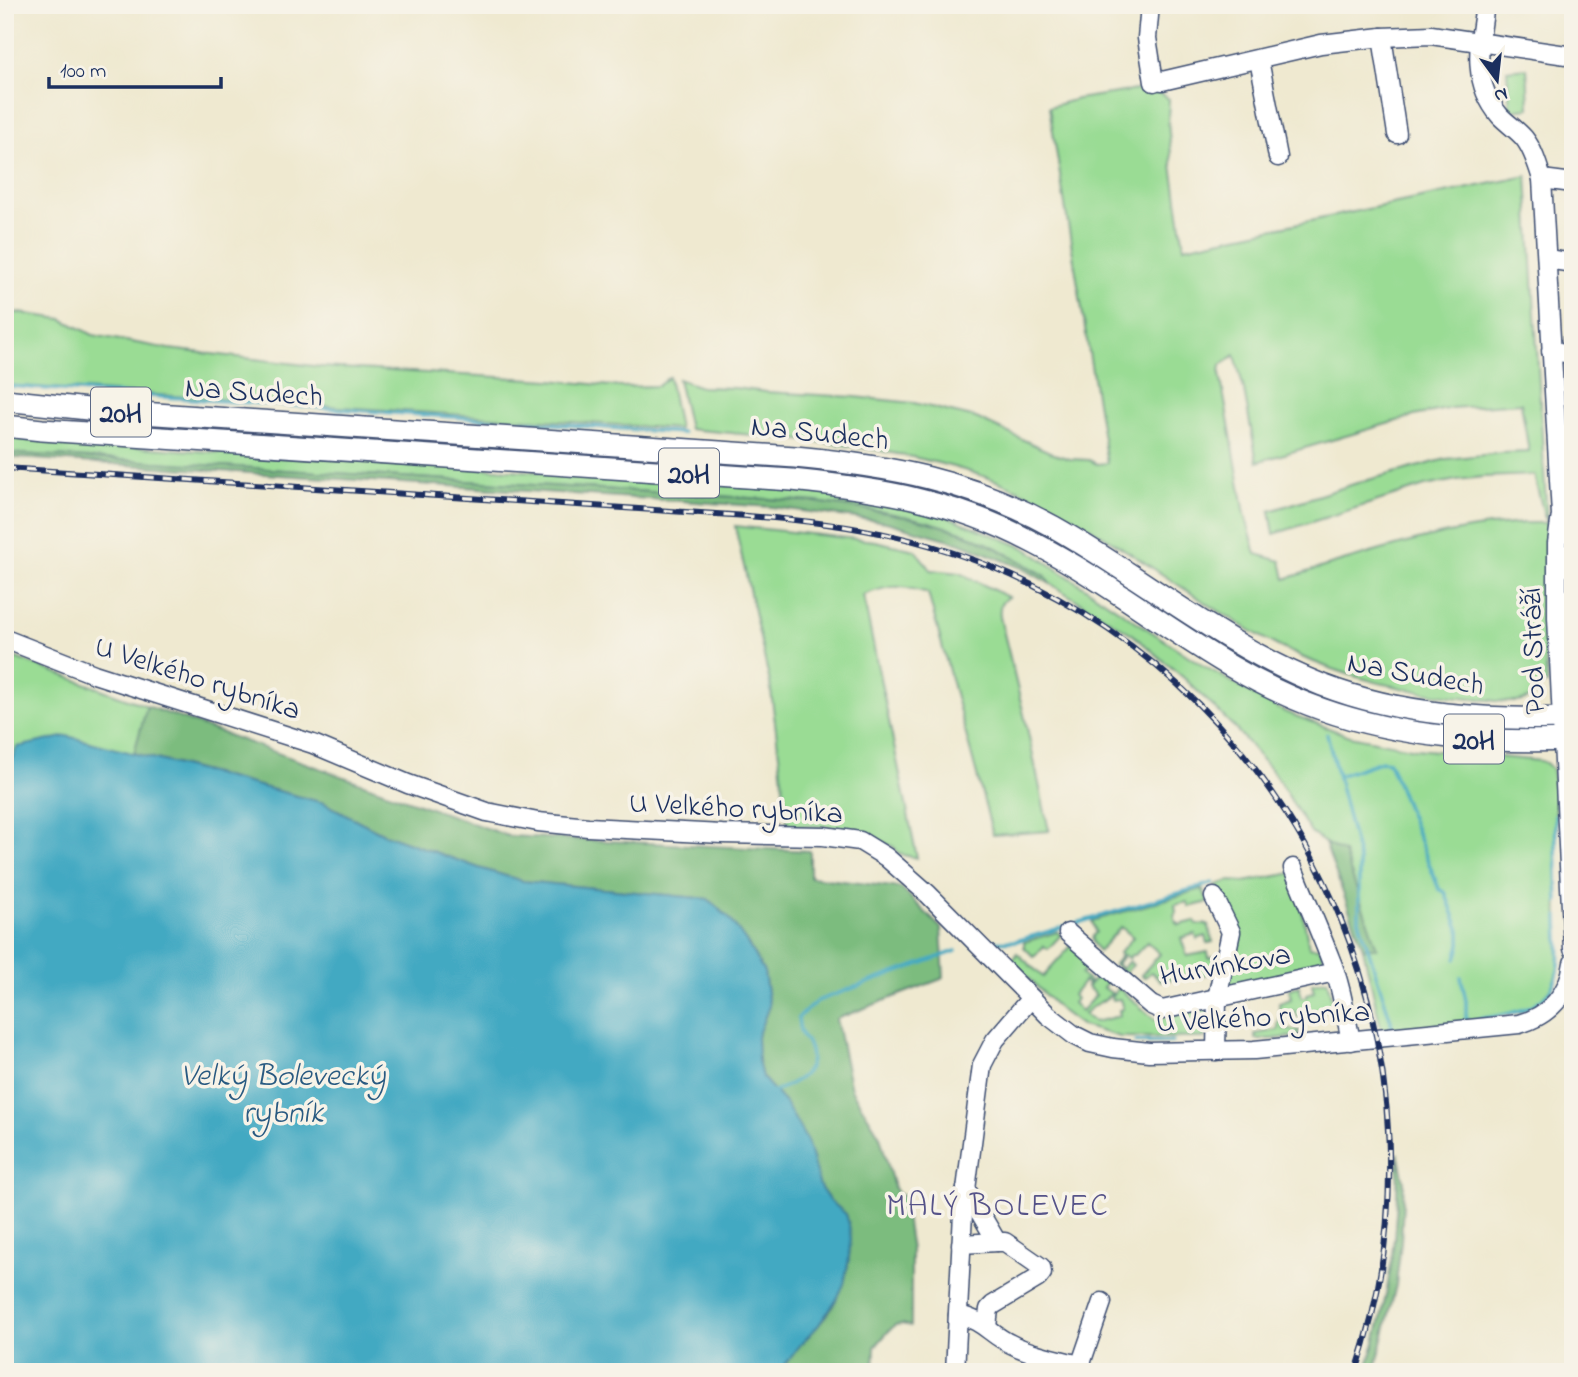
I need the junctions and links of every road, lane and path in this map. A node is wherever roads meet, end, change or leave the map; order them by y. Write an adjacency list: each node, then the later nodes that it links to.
1 (1150, 5): 6 (street)
2 (1485, 5): 4 (street, Pod Stráží)
3 (1382, 37): 4 (street); 6 (street); 7 (street)
4 (1479, 41): 5 (street); 9 (street, Pod Stráží)
5 (1573, 56)
6 (1259, 60): 8 (street)
7 (1396, 134)
8 (1278, 157)
9 (1542, 179): 10 (street); 11 (street, Pod Stráží)
10 (1573, 183)
11 (1547, 260): 12 (street); 13 (street, Pod Stráží)
12 (1573, 263)
13 (1551, 351): 14 (street); 17 (street, Pod Stráží)
14 (1573, 354)
15 (5, 400): 20 (main road, Na Sudech / 20H)
16 (5, 426): 21 (main road, Na Sudech / 20H)
17 (1564, 432): 18 (street, Pod Stráží)
18 (1567, 516): 20 (street, Pod Stráží)
19 (5, 639): 28 (street, U Velkého rybníka)
20 (1568, 718): 21 (street, Pod Stráží)
21 (1568, 740): 25 (street, Pod Stráží)
22 (1293, 867): 27 (street)
23 (1214, 897): 29 (street)
24 (1068, 933): 29 (street, Hurvínkova)
25 (1573, 949)
26 (1573, 963): 30 (street)
27 (1335, 972): 29 (street, Hurvínkova); 31 (street)
28 (1031, 998): 32 (street, U Velkého rybníka); 33 (street)
29 (1216, 998): 32 (street)
30 (1567, 1001): 31 (street, U Velkého rybníka)
31 (1351, 1041): 32 (street, U Velkého rybníka)
32 (1216, 1051)
33 (965, 1189): 34 (street); 35 (street)
34 (997, 1242): 35 (street); 38 (street)
35 (961, 1244): 37 (street)
36 (1102, 1302): 39 (street)
37 (958, 1315): 38 (street); 40 (street)
38 (987, 1327): 39 (street)
39 (1079, 1369)
40 (955, 1372)

